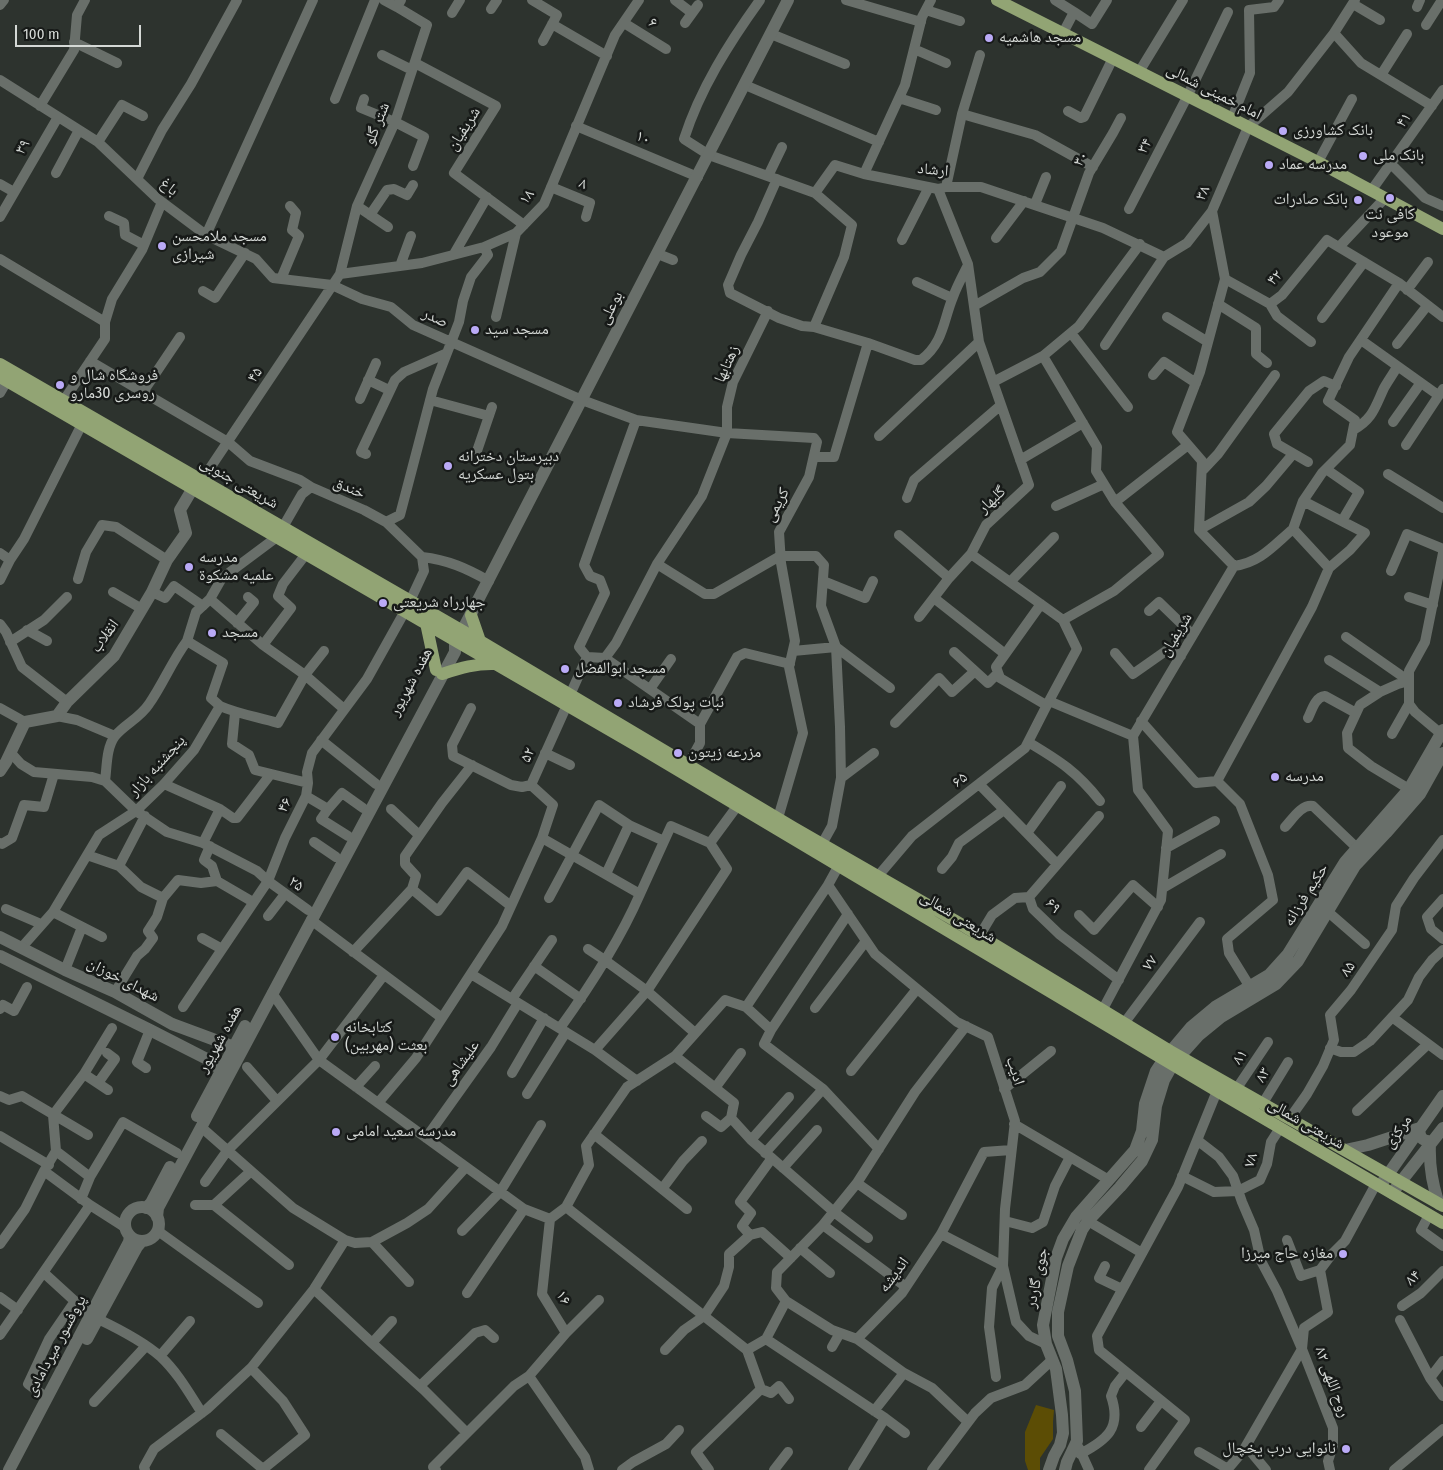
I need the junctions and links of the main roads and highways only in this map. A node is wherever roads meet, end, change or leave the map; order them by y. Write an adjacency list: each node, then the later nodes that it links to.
1 (788, 0): 9 (main road, بوعلی)
2 (1003, 1): 3 (main road, امام خمینی شمالی)
3 (1443, 229)
4 (0, 364): 6 (main road, شریعتی جنوبی)
5 (4, 379): 6 (main road, شریعتی جنوبی)
6 (197, 484): 7 (main road, شریعتی جنوبی); 18 (main road, انقلاب)
7 (280, 532): 8 (main road, شریعتی جنوبی); 8 (main road, شریعتی جنوبی)
8 (408, 606): 10 (main road, شریعتی جنوبی); 11 (main road, شریعتی جنوبی)
9 (471, 615): 11 (main road, بوعلی); 12 (main road)
10 (426, 623): 11 (main road, شریعتی جنوبی); 14 (main road)
11 (459, 636): 12 (main road, شریعتی شمالی); 13 (main road, شریعتی شمالی); 14 (main road, هفده شهریور)
12 (480, 641): 15 (main road, شریعتی شمالی)
13 (496, 664): 14 (main road); 15 (main road, شریعتی شمالی)
14 (439, 672): 20 (main road, هفده شهریور); 20 (main road, هفده شهریور)
15 (569, 700): 26 (main road, شریعتی شمالی); 26 (main road, شریعتی شمالی)
16 (1442, 733): 19 (main road, حکیم فرزانه)
17 (1443, 753): 19 (main road, حکیم فرزانه)
18 (0, 771)
19 (1382, 829): 26 (main road, حکیم فرزانه); 26 (main road, حکیم فرزانه)
20 (309, 915): 24 (main road, هفده شهریور); 38 (main road, هفده شهریور)
21 (0, 937): 23 (main road, شهدای خوزان)
22 (0, 956): 25 (main road, شهدای خوزان)
23 (201, 1035): 24 (main road, شهدای خوزان); 25 (main road)
24 (234, 1047): 27 (main road, هفده شهریور)
25 (192, 1051): 27 (main road, شهدای خوزان)
26 (1172, 1058): 29 (main road, جوی گاردر); 33 (main road, شریعتی شمالی); 34 (main road, شریعتی شمالی)
27 (221, 1070): 37 (main road, هفده شهریور)
28 (1443, 1096): 30 (main road, مرکزی)
29 (1150, 1105): 45 (main road, جوی گاردر); 46 (main road, جوی گاردر)
30 (1420, 1128): 32 (main road); 33 (main road); 34 (main road, مرکزی)
31 (1443, 1128): 32 (main road, مرکزی)
32 (1431, 1143): 35 (main road, مرکزی); 36 (main road)
33 (1345, 1150): 34 (main road, شریعتی شمالی)
34 (1381, 1182): 35 (main road, شریعتی شمالی)
35 (1396, 1188): 36 (main road, شریعتی شمالی); 39 (main road, شریعتی شمالی)
36 (1442, 1204)
37 (146, 1208): 38 (main road); 40 (main road)
38 (157, 1216): 41 (main road)
39 (1443, 1223)
40 (128, 1232): 41 (main road); 42 (main road, پروفسور میردامادی)
41 (142, 1241): 42 (main road, پروفسور میردامادی)
42 (94, 1317): 43 (main road, پروفسور میردامادی); 44 (main road, پروفسور میردامادی)
43 (9, 1470)
44 (17, 1470)
45 (1049, 1470)
46 (1065, 1470)

